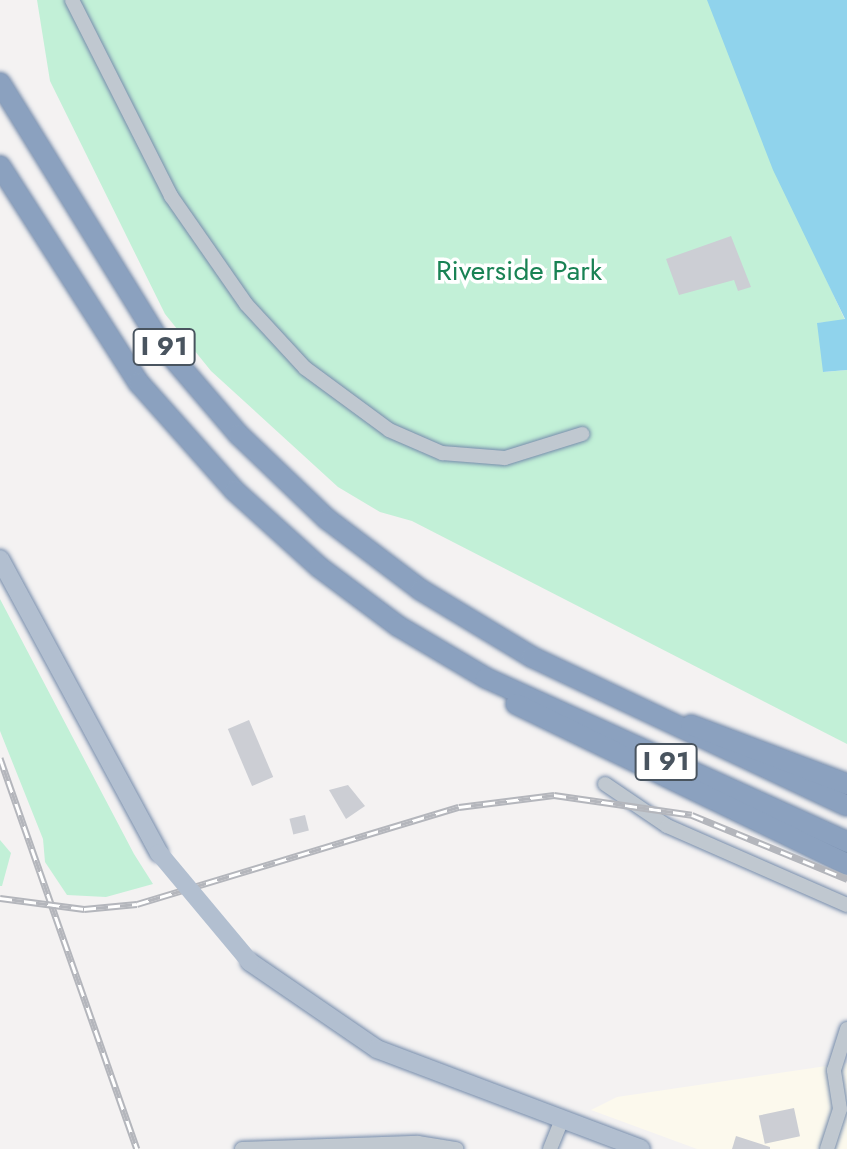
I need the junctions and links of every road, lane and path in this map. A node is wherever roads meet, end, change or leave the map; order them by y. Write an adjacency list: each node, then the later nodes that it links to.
1 (72, 0): 4 (street)
2 (0, 83): 7 (highway, I 91)
3 (0, 166): 6 (highway, I 91)
4 (582, 434)
5 (0, 559): 15 (main road, bridge)
6 (486, 678): 11 (highway, I 91); 12 (highway)
7 (652, 718): 9 (highway); 10 (highway, I 91)
8 (605, 784): 13 (street)
9 (847, 784)
10 (847, 806)
11 (847, 842)
12 (847, 864)
13 (847, 905)
14 (847, 1029): 20 (street)
15 (562, 1120): 18 (street); 19 (main road)
16 (242, 1149): 17 (street)
17 (457, 1149)
18 (550, 1149)
19 (641, 1149)
20 (827, 1149)

